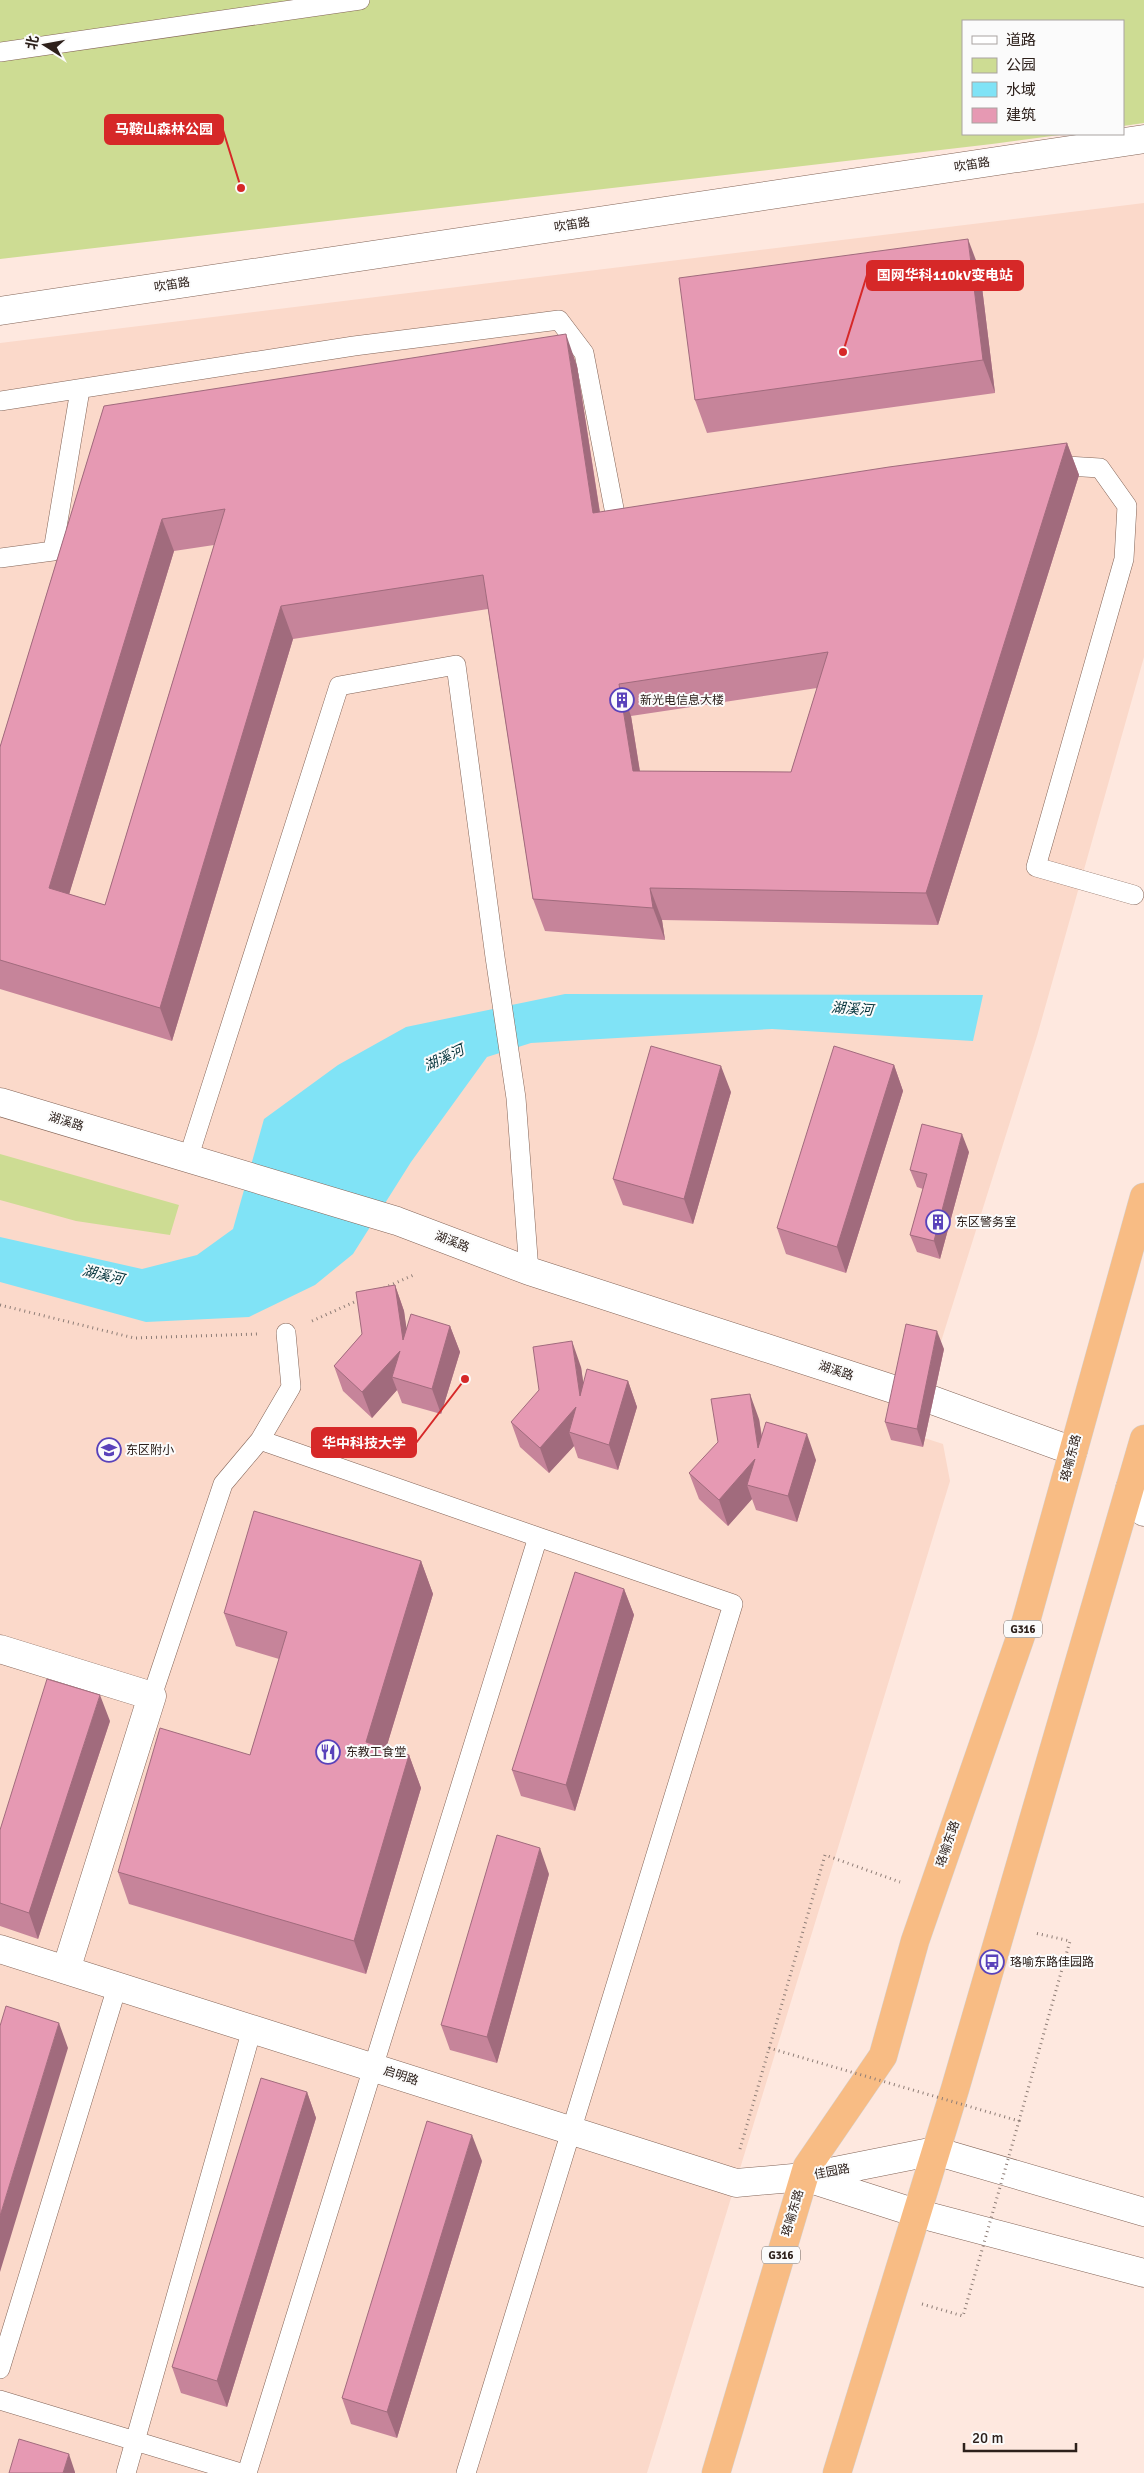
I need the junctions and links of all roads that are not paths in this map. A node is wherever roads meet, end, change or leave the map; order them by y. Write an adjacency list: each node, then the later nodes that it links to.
1 (360, 0): 2 (lane)
2 (0, 52)
3 (1144, 139): 4 (street, 吹笛路)
4 (0, 311)
5 (80, 390): 6 (lane); 8 (lane); 9 (lane)
6 (0, 402)
7 (1036, 467): 10 (lane)
8 (646, 520)
9 (0, 558)
10 (1134, 895)
11 (0, 1102): 12 (street, 湖溪路)
12 (188, 1159): 14 (street, 湖溪路); 14 (lane)
13 (1144, 1197): 20 (highway, 珞喻东路 / G316)
14 (529, 1271): 16 (street, 湖溪路)
15 (286, 1333): 19 (lane)
16 (902, 1392)
17 (932, 1400): 20 (street)
18 (1144, 1439): 21 (highway)
19 (260, 1440): 23 (lane); 25 (lane)
20 (1072, 1451): 33 (highway, 珞喻东路 / G316)
21 (1130, 1488): 22 (street); 32 (highway)
22 (1144, 1512)
23 (538, 1537): 30 (lane); 31 (lane)
24 (0, 1649): 25 (street)
25 (152, 1696): 27 (street)
26 (0, 1949): 27 (street, 启明路)
27 (66, 1970): 28 (street, 启明路)
28 (117, 1987): 29 (street, 启明路); 37 (lane)
29 (252, 2030): 30 (street, 启明路); 39 (lane)
30 (372, 2067): 31 (street, 启明路); 42 (lane)
31 (572, 2131): 33 (street, 启明路); 43 (lane)
32 (935, 2151): 33 (street, 佳园路); 34 (street, 佳园路); 35 (highway)
33 (804, 2177): 35 (street, 佳园路); 44 (highway, 珞喻东路 / G316)
34 (1144, 2212)
35 (916, 2213): 36 (street, 佳园路); 45 (highway)
36 (1144, 2274)
37 (0, 2370)
38 (0, 2400): 39 (lane)
39 (135, 2441): 40 (lane); 41 (lane)
40 (126, 2473)
41 (241, 2473)
42 (247, 2473)
43 (466, 2473)
44 (716, 2473)
45 (837, 2473)

